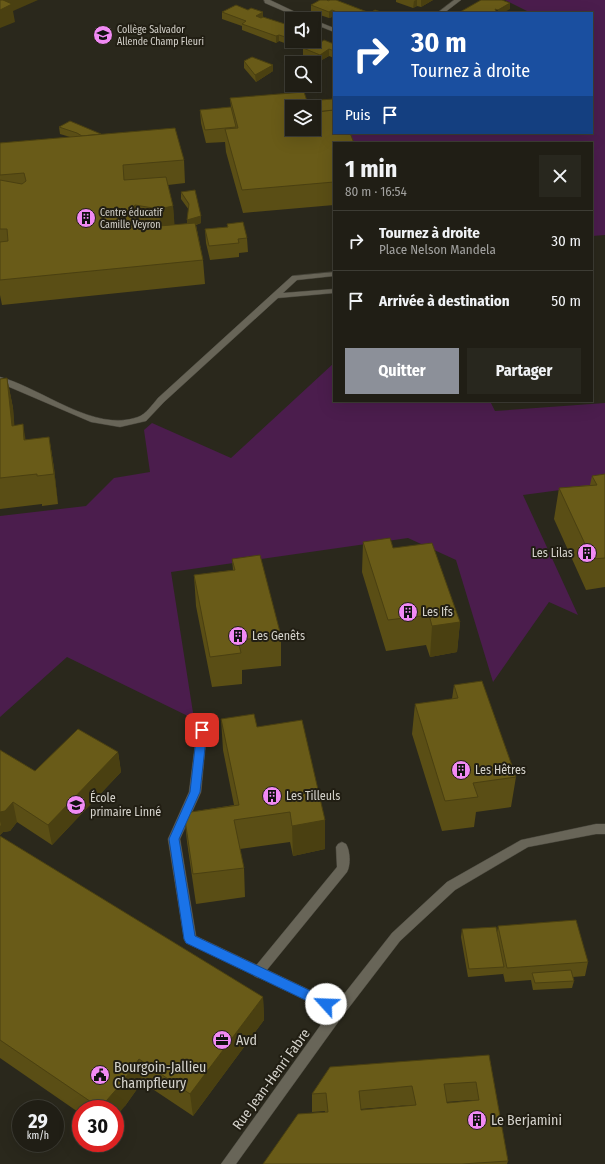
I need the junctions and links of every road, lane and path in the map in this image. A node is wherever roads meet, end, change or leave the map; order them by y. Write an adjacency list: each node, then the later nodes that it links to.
1 (266, 0): 3 (street)
2 (458, 0): 4 (street)
3 (291, 12)
4 (441, 12)
5 (321, 25): 6 (street)
6 (333, 30)
7 (333, 274): 9 (street)
8 (333, 291): 9 (street)
9 (275, 296): 10 (street)
10 (0, 380)
11 (200, 722): 14 (street)
12 (605, 829): 15 (street, Rue Jean-Henri Fabre)
13 (342, 847): 14 (street)
14 (258, 972): 15 (street)
15 (339, 1010): 16 (street, Rue Jean-Henri Fabre)
16 (228, 1164)

